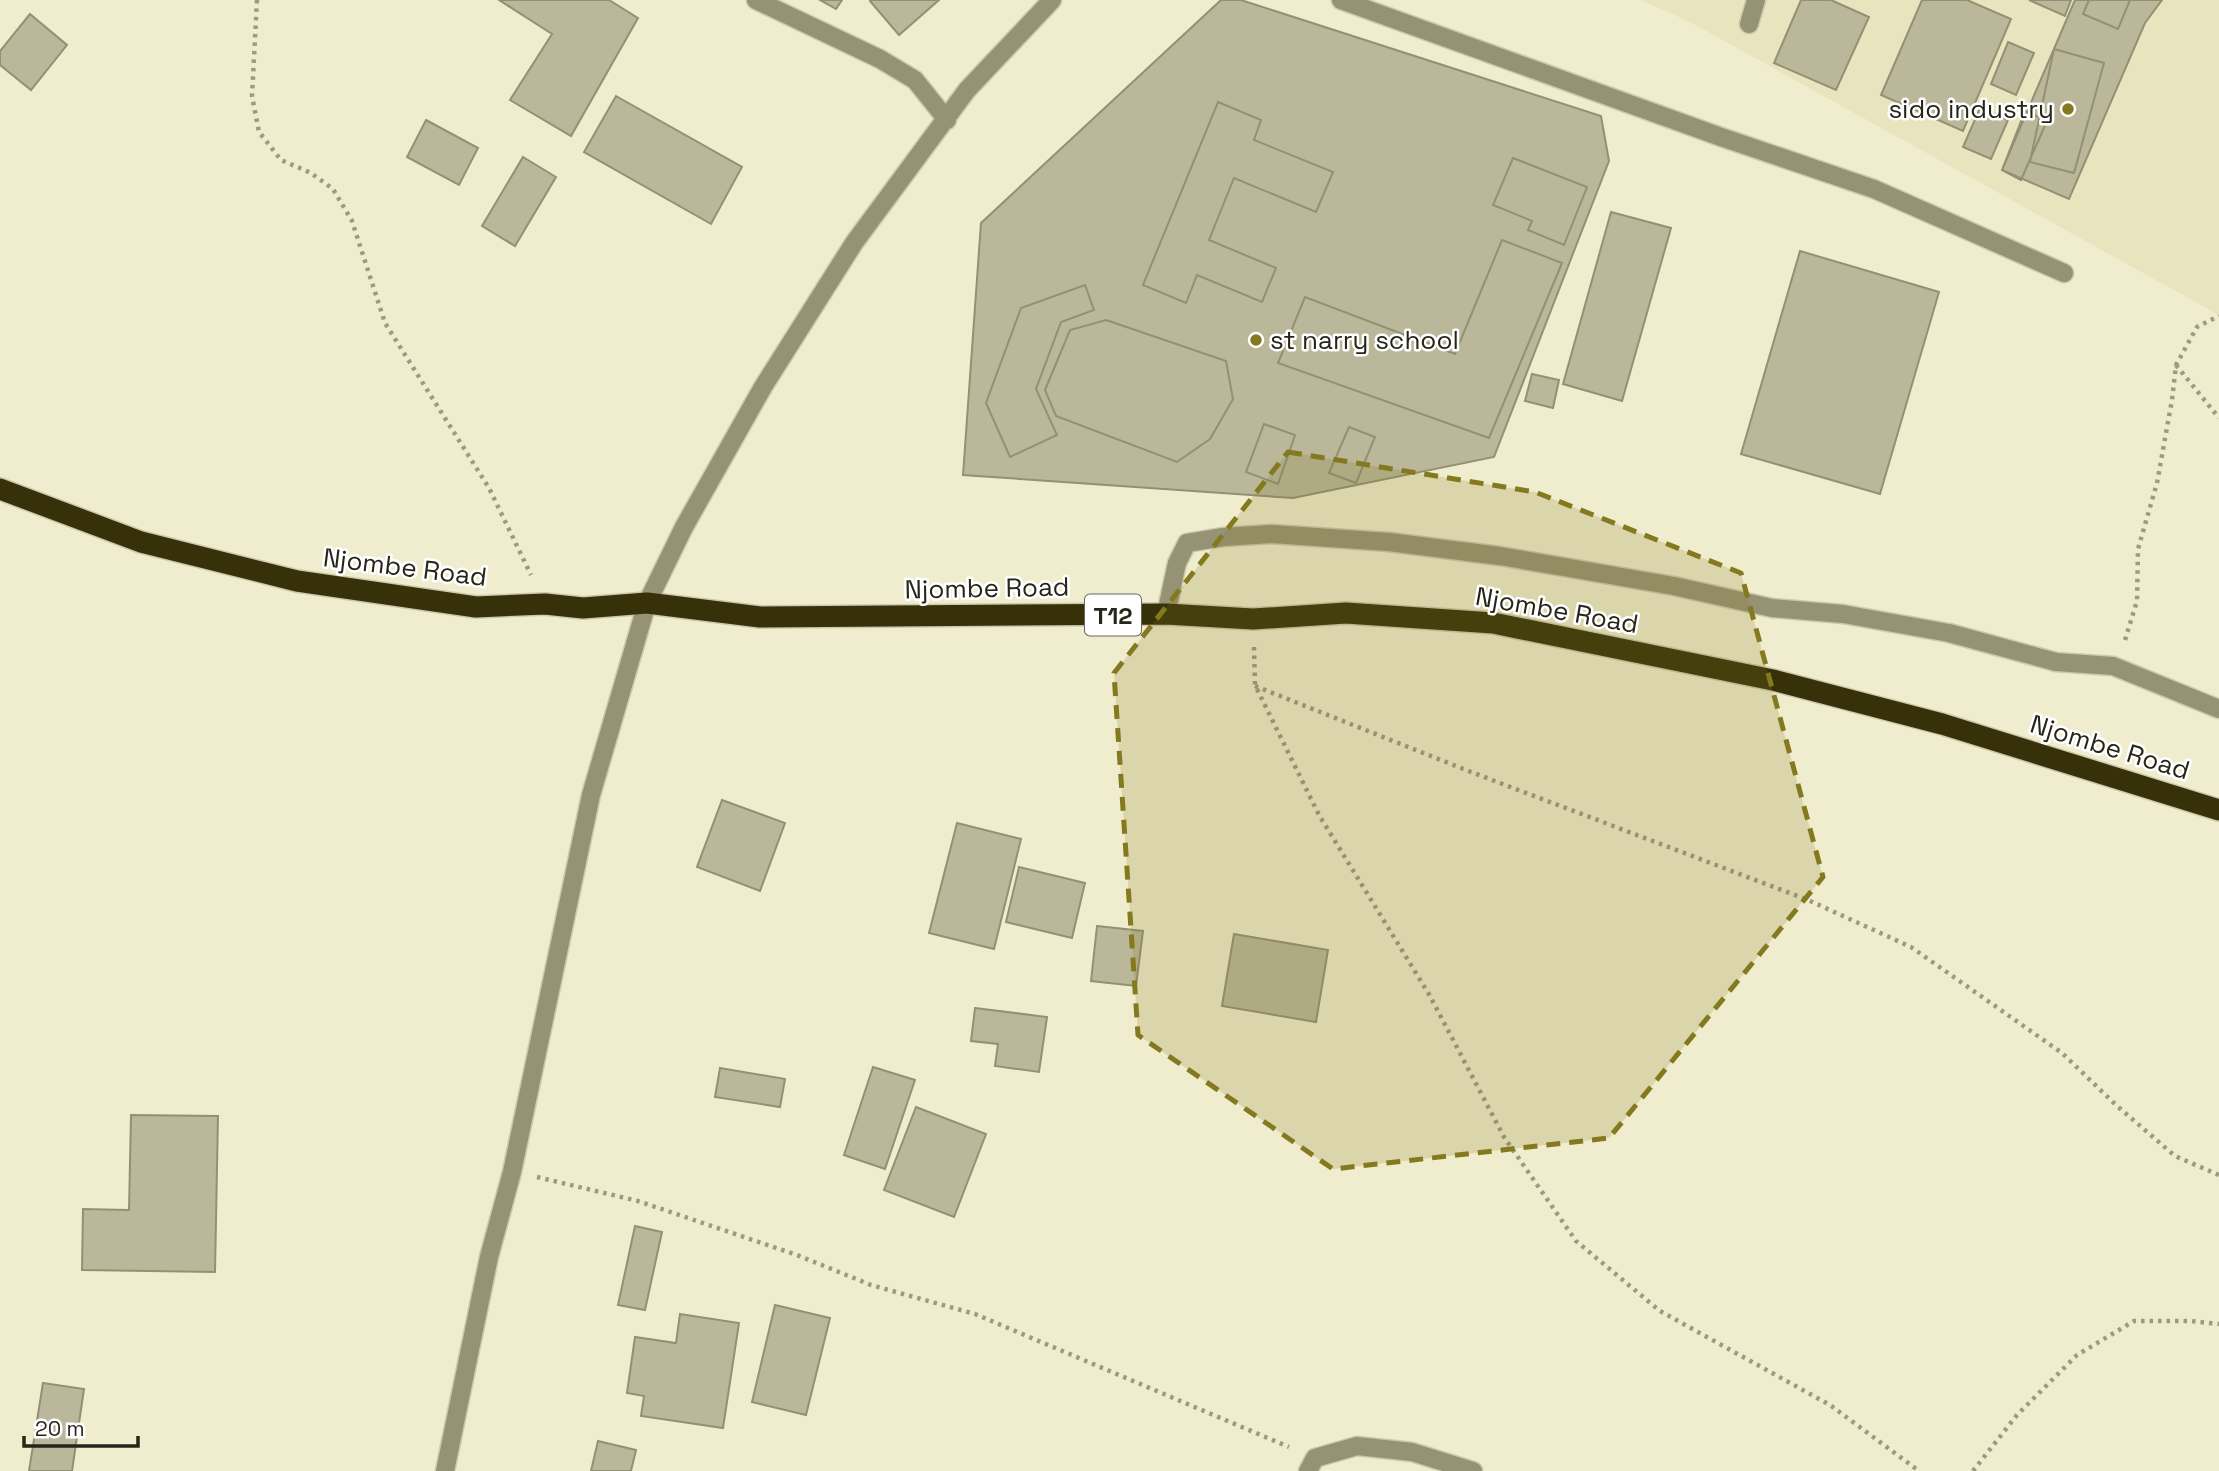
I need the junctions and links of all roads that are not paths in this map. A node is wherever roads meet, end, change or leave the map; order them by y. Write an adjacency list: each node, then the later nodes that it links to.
1 (756, 0): 6 (street)
2 (1052, 0): 6 (street)
3 (1341, 0): 7 (street)
4 (1756, 0): 5 (street)
5 (1749, 24)
6 (947, 120): 9 (street)
7 (2064, 273)
8 (0, 489): 9 (highway, Njombe Road / T12)
9 (647, 603): 10 (highway, Njombe Road / T12); 14 (street)
10 (1166, 614): 11 (street); 12 (highway, Njombe Road / T12)
11 (2219, 709)
12 (2219, 810)
13 (1312, 1465): 15 (street)
14 (445, 1471)
15 (1474, 1471)

